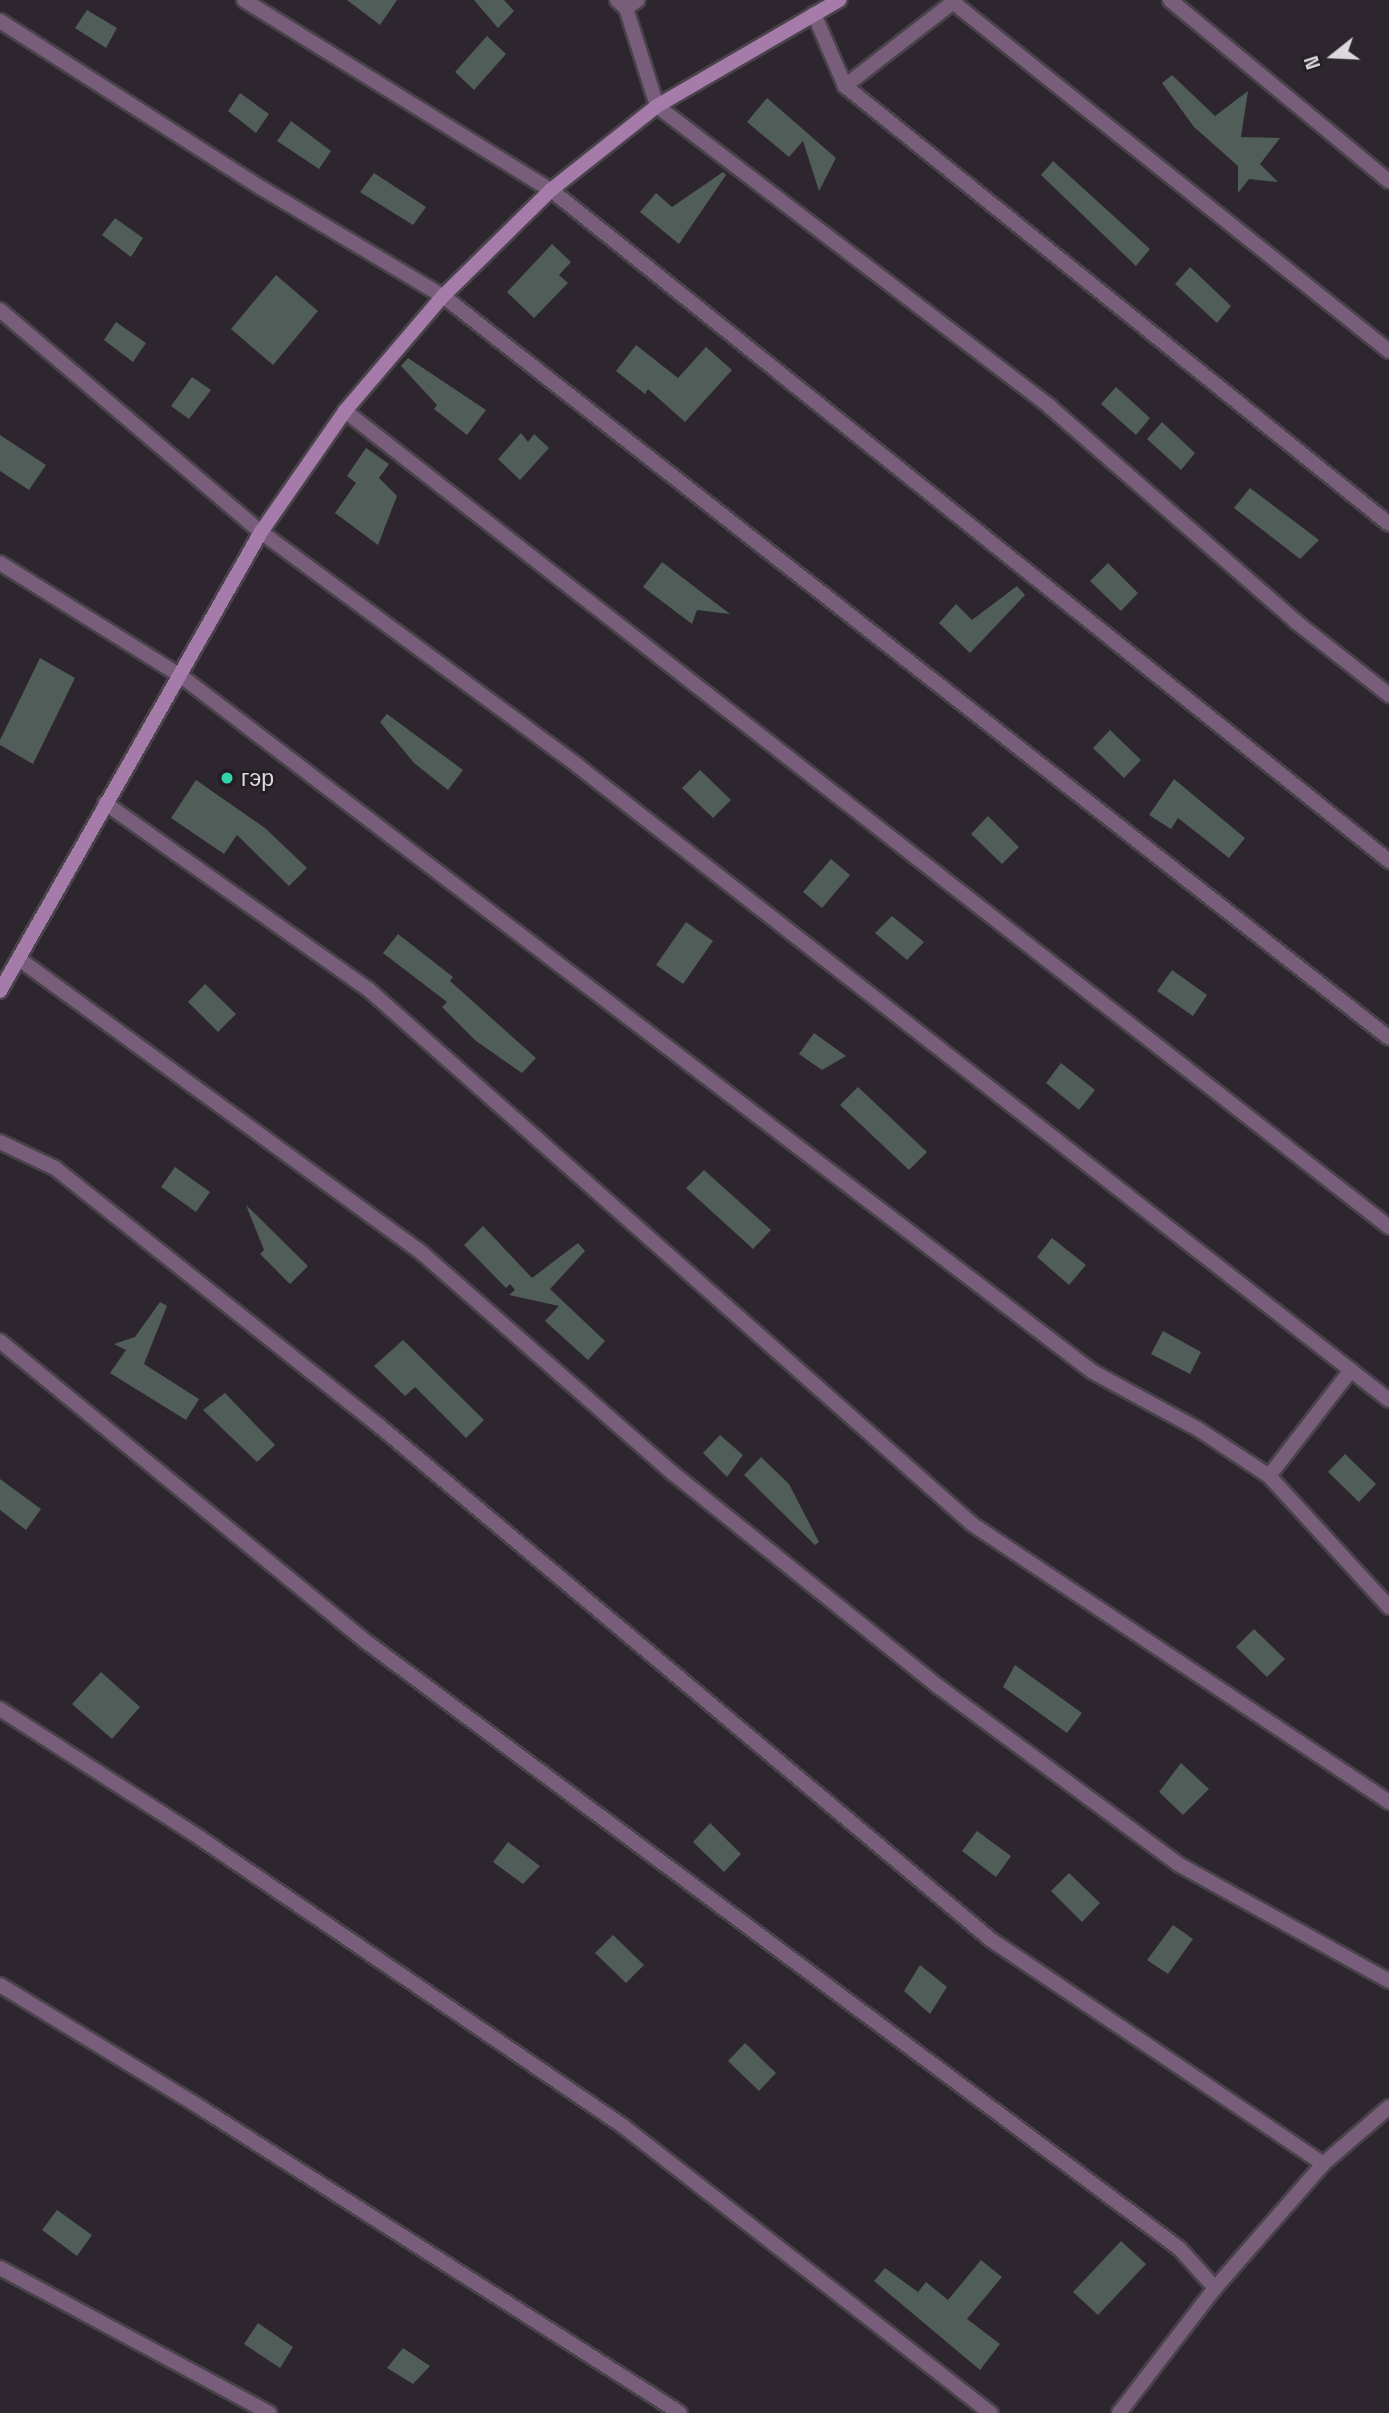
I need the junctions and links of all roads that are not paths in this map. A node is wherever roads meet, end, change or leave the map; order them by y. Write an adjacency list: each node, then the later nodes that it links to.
1 (244, 0): 11 (street)
2 (839, 0): 6 (street)
3 (1170, 0): 10 (street)
4 (955, 1): 8 (street); 14 (street)
5 (627, 3): 9 (street)
6 (814, 14): 8 (street); 9 (street)
7 (0, 21): 12 (street)
8 (845, 86): 16 (street)
9 (657, 106): 11 (street); 20 (street)
10 (1389, 181)
11 (551, 190): 12 (street); 22 (street)
12 (443, 296): 15 (street); 25 (street)
13 (0, 310): 17 (street)
14 (1389, 351)
15 (345, 411): 17 (street); 27 (street)
16 (1389, 524)
17 (261, 531): 19 (street); 29 (street)
18 (0, 563): 19 (street)
19 (181, 676): 21 (street); 31 (street)
20 (1389, 695)
21 (105, 803): 23 (street); 34 (street)
22 (1389, 861)
23 (19, 959): 24 (street); 35 (street)
24 (0, 991)
25 (1389, 1038)
26 (0, 1142): 38 (street)
27 (1389, 1227)
28 (0, 1341): 40 (street)
29 (1350, 1370): 30 (street); 31 (street)
30 (1389, 1400)
31 (1269, 1476): 32 (street)
32 (1389, 1607)
33 (0, 1709): 43 (street)
34 (1389, 1802)
35 (1389, 1981)
36 (0, 1985): 42 (street)
37 (1389, 2108): 38 (street)
38 (1323, 2164): 40 (street)
39 (0, 2268): 41 (street)
40 (1215, 2288): 44 (street)
41 (269, 2413)
42 (680, 2413)
43 (991, 2413)
44 (1119, 2413)

